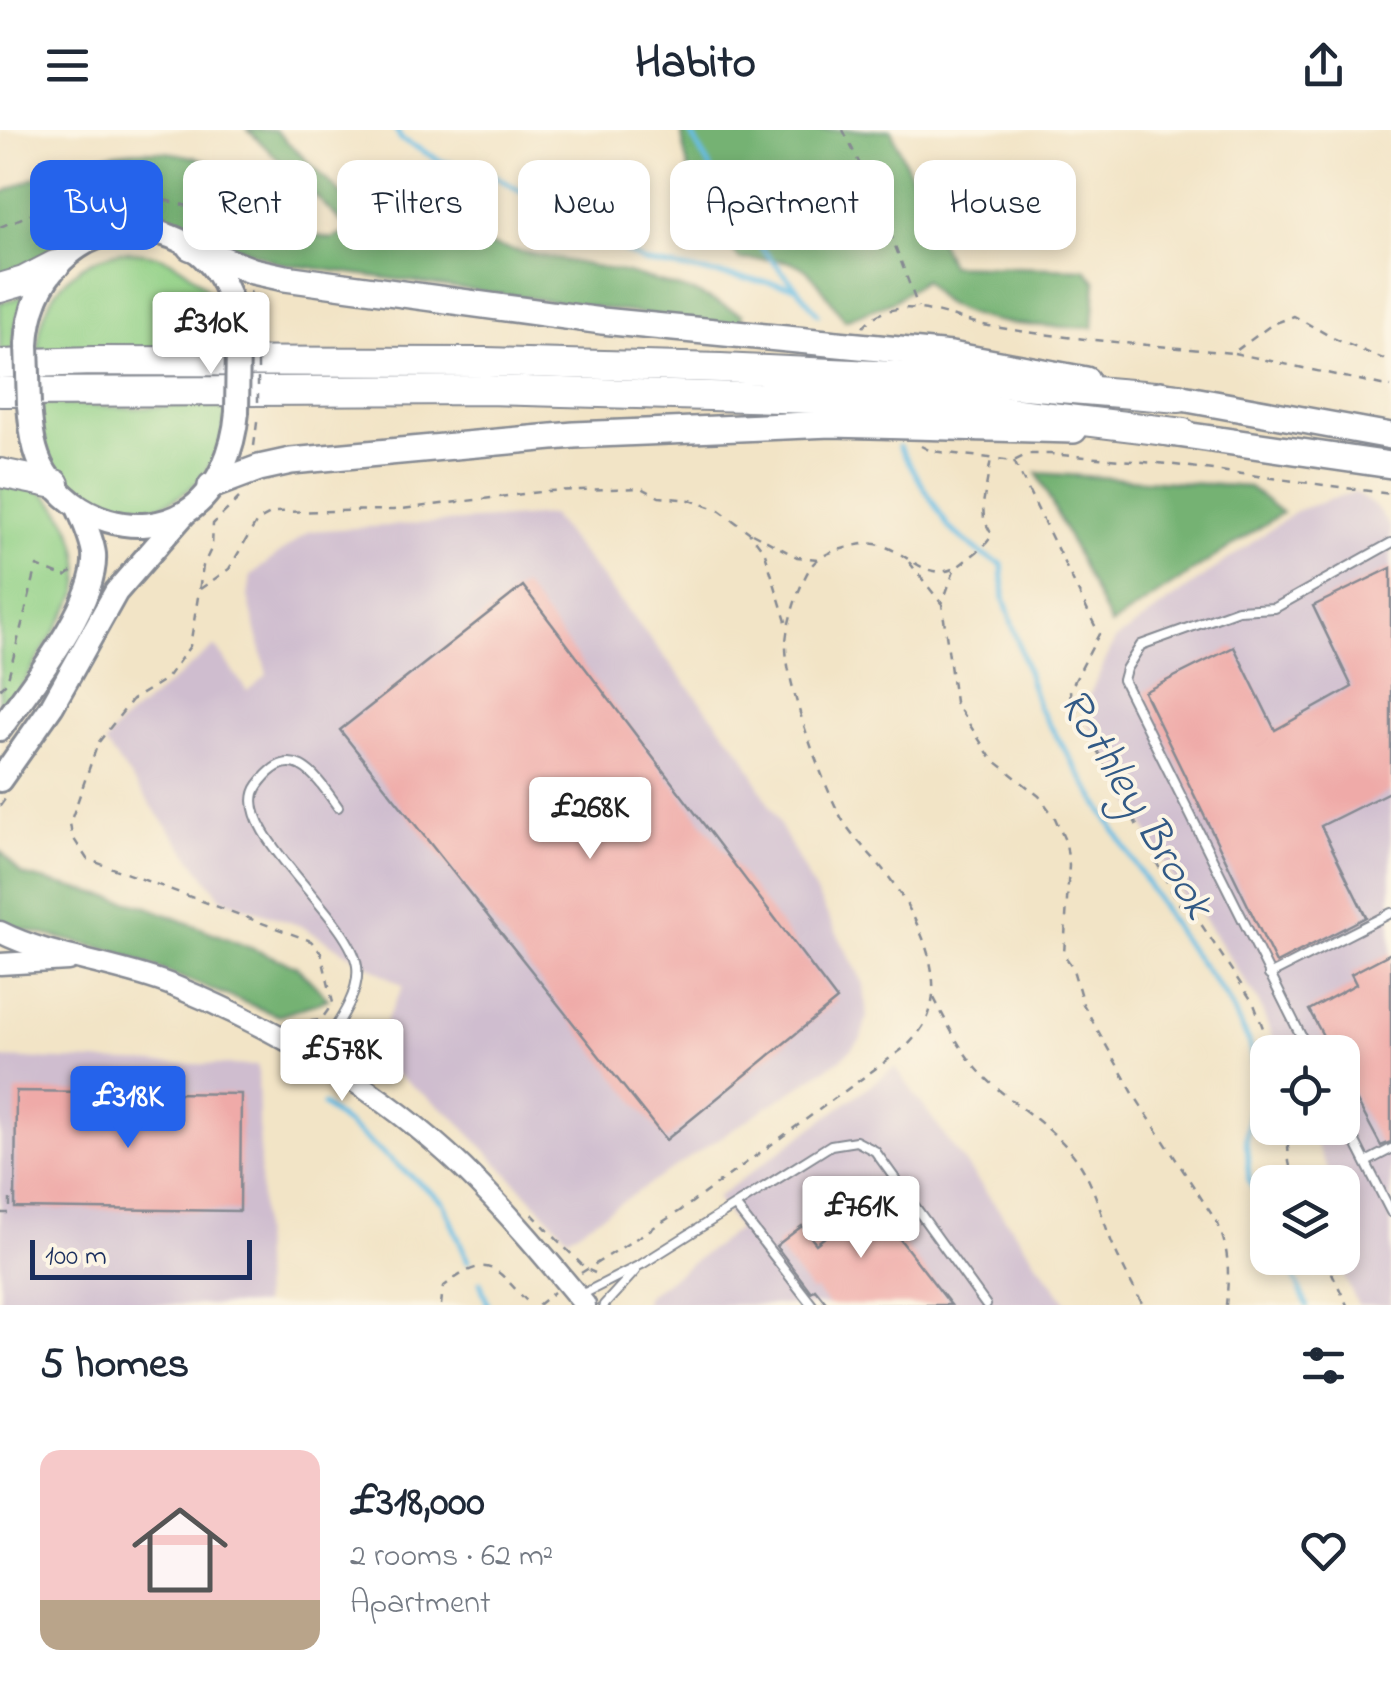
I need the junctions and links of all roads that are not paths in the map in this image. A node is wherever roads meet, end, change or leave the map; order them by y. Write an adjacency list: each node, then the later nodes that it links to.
1 (183, 242): 4 (main road)
2 (195, 250): 14 (main road, bridge)
3 (200, 250): 8 (highway)
4 (54, 266): 5 (highway); 13 (main road, bridge)
5 (0, 288)
6 (0, 364): 8 (highway)
7 (0, 392): 9 (highway)
8 (1180, 398): 10 (highway)
9 (1183, 433): 11 (highway); 14 (highway)
10 (1391, 436)
11 (1391, 466)
12 (0, 473): 13 (highway)
13 (54, 484): 15 (main road)
14 (210, 486): 16 (main road)
15 (79, 510): 16 (main road); 18 (main road)
16 (185, 513): 19 (main road)
17 (1391, 544): 25 (lane)
18 (0, 729)
19 (0, 780)
20 (338, 807): 27 (lane)
21 (1391, 913): 25 (lane)
22 (0, 932): 23 (street)
23 (85, 959): 24 (street); 27 (street)
24 (0, 964)
25 (1269, 975): 26 (lane)
26 (1301, 1035)
27 (315, 1058): 34 (street)
28 (1357, 1145): 30 (lane)
29 (1391, 1149): 30 (lane)
30 (1366, 1162): 32 (lane)
31 (736, 1207): 33 (lane); 36 (lane); 37 (lane)
32 (1391, 1212)
33 (642, 1264): 34 (lane); 35 (lane)
34 (581, 1301)
35 (604, 1305)
36 (812, 1305)
37 (986, 1305)

